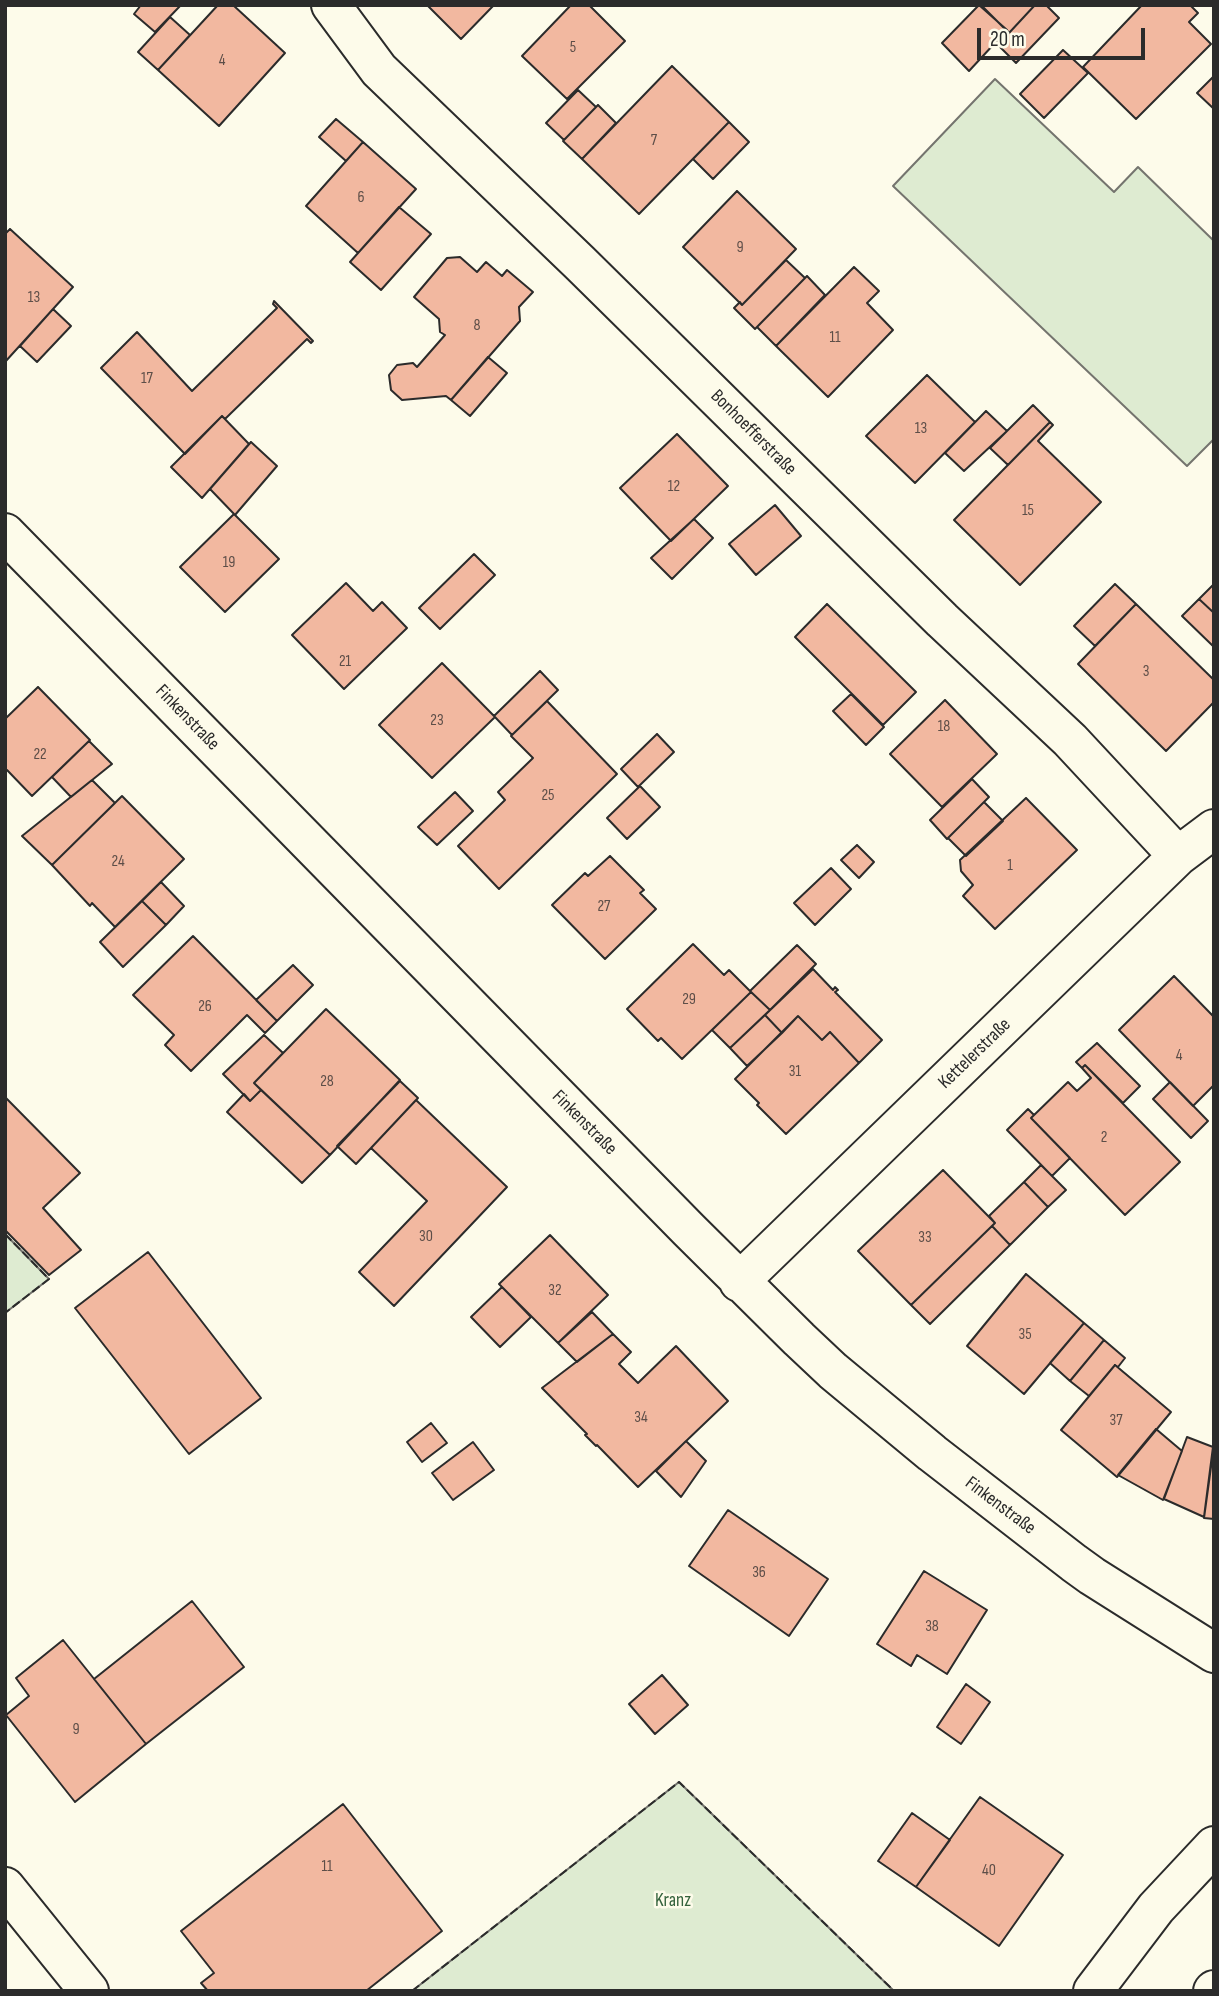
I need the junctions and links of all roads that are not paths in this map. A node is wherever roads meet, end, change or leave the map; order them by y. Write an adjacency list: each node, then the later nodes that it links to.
1 (331, 5): 4 (street, Bonhoefferstraße)
2 (5, 533): 5 (street, Finkenstraße)
3 (1214, 829): 4 (street, Kettelerstraße)
4 (1178, 856): 5 (street, Kettelerstraße)
5 (739, 1282): 6 (street, Finkenstraße)
6 (1214, 1653)
7 (1214, 1846): 10 (street)
8 (5, 1887): 9 (street)
9 (89, 1991)
10 (1093, 1991)

